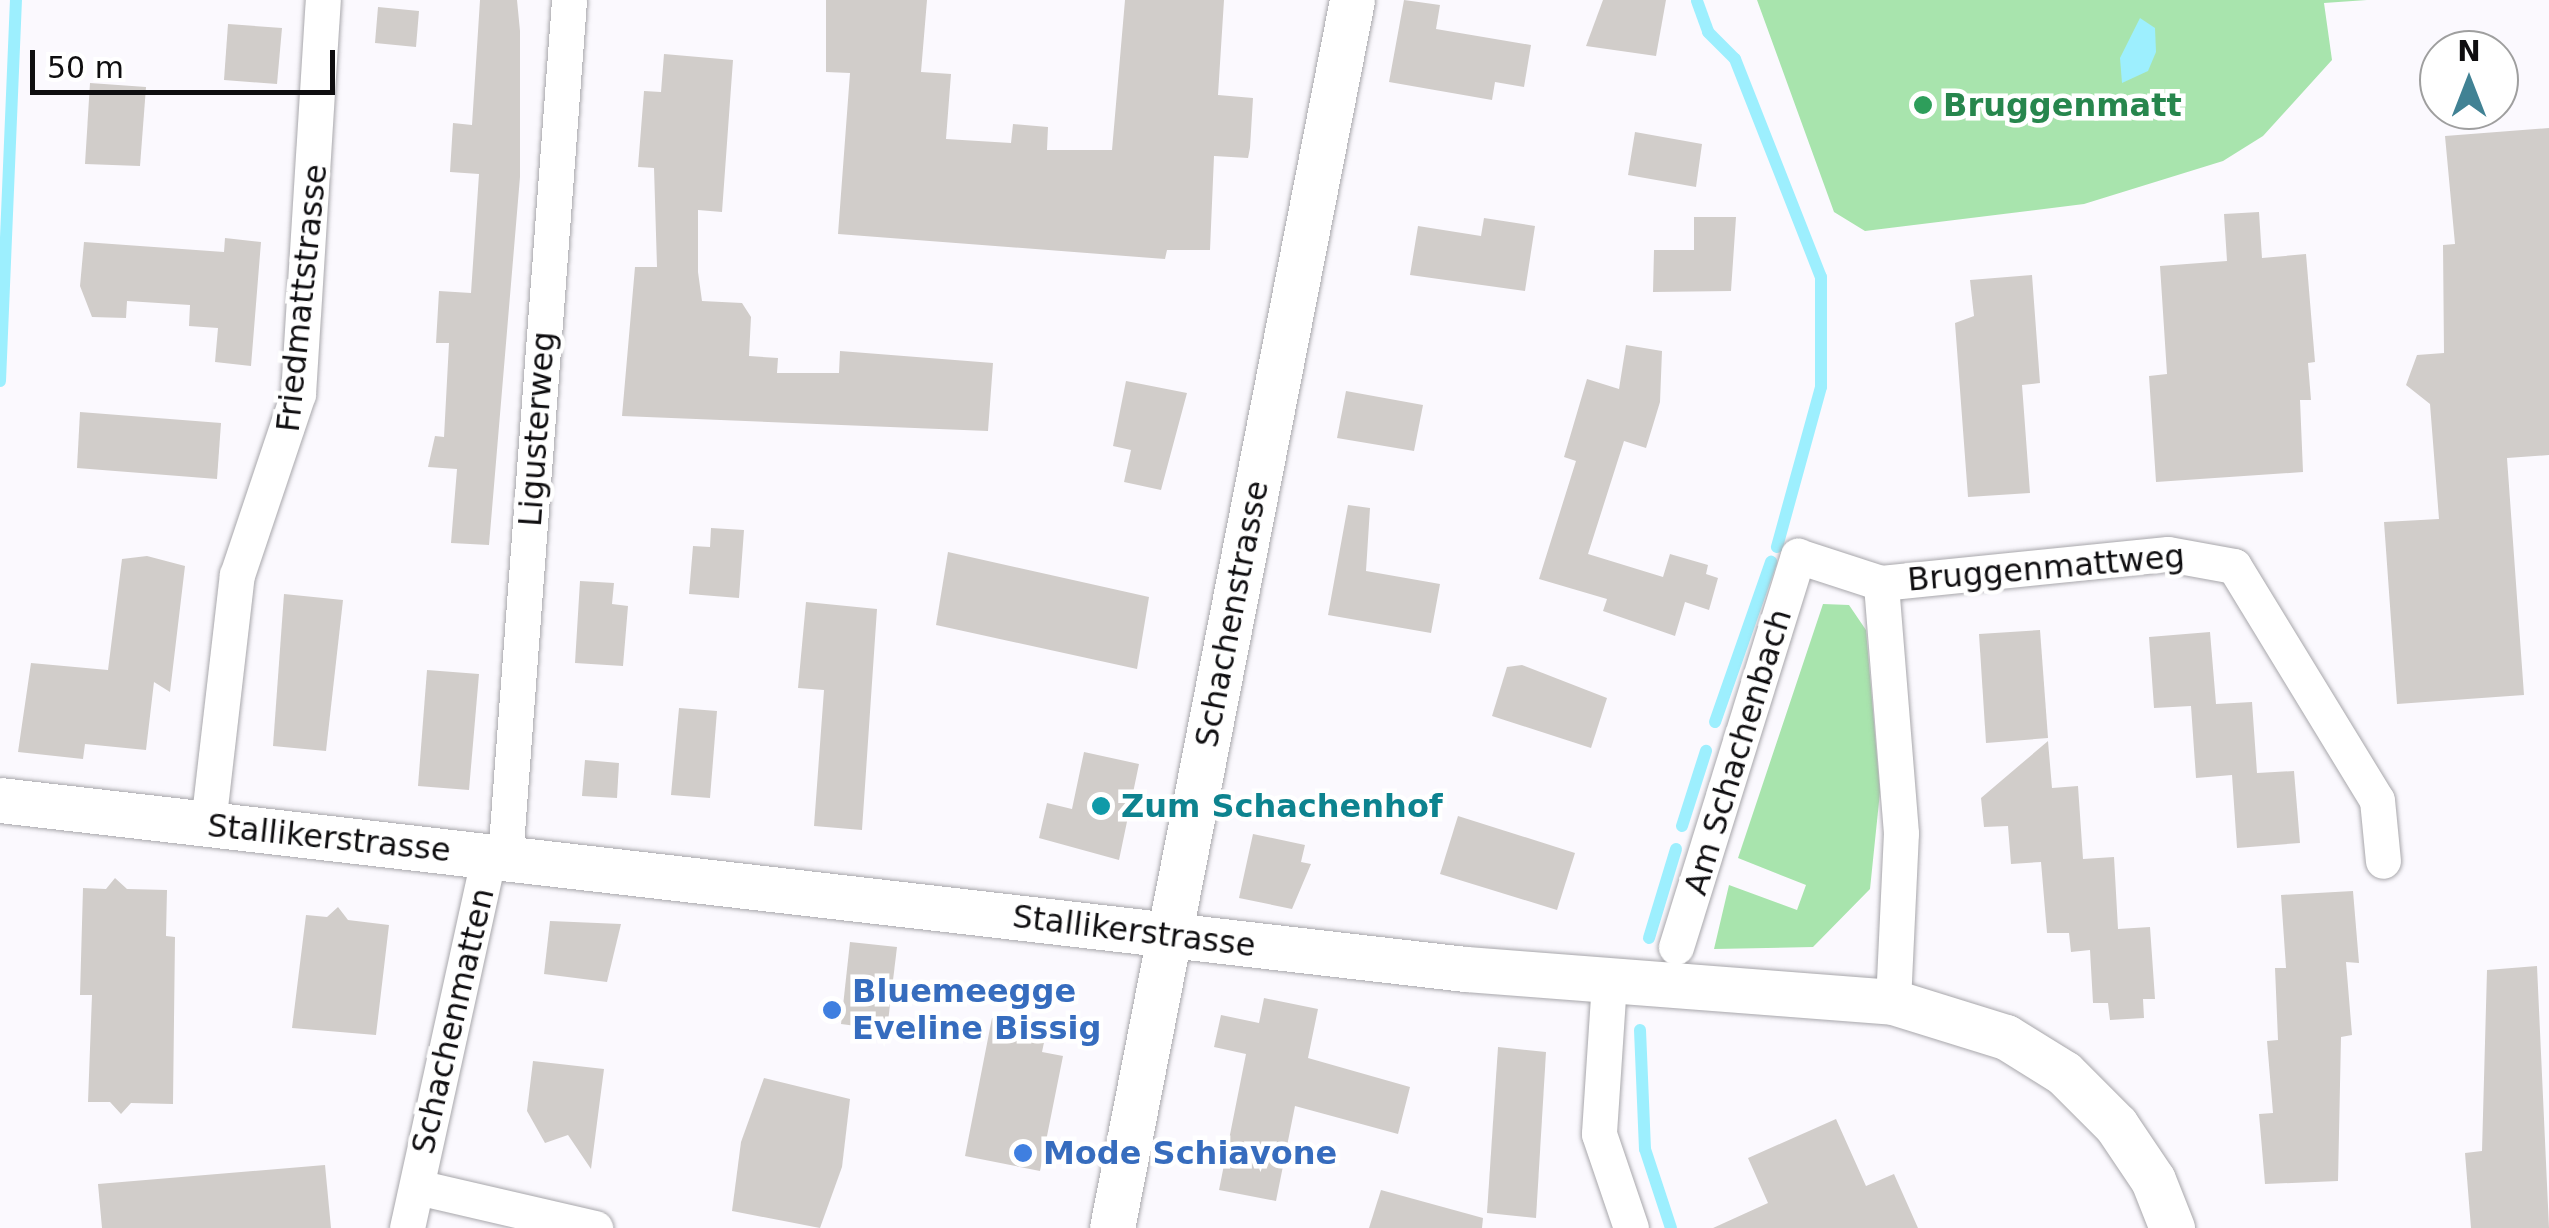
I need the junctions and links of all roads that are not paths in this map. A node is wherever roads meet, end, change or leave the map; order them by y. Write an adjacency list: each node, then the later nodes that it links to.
1 (324, 0): 7 (street, Friedmattstrasse)
2 (568, 0): 8 (street, Ligusterweg)
3 (1352, 0): 10 (street, Schachenstrasse)
4 (1798, 556): 5 (street, Bruggenmattweg); 11 (street, Am Schachenbach)
5 (1881, 583): 9 (street, Bruggenmattweg); 13 (street, Bruggenmattweg)
6 (0, 800): 7 (street, Stallikerstrasse)
7 (208, 824): 8 (street, Stallikerstrasse)
8 (497, 857): 10 (street, Stallikerstrasse); 14 (street, Schachenmatten)
9 (2383, 861)
10 (1171, 934): 12 (street, Stallikerstrasse); 17 (street, Schachenstrasse)
11 (1676, 947)
12 (1609, 982): 13 (street, Stallikerstrasse); 18 (street)
13 (1893, 1002): 19 (street, Stallikerstrasse)
14 (417, 1186): 15 (street, Schachenmatten); 16 (street, Schachenmatten)
15 (408, 1228)
16 (595, 1228)
17 (1112, 1228)
18 (1631, 1228)
19 (2172, 1228)

